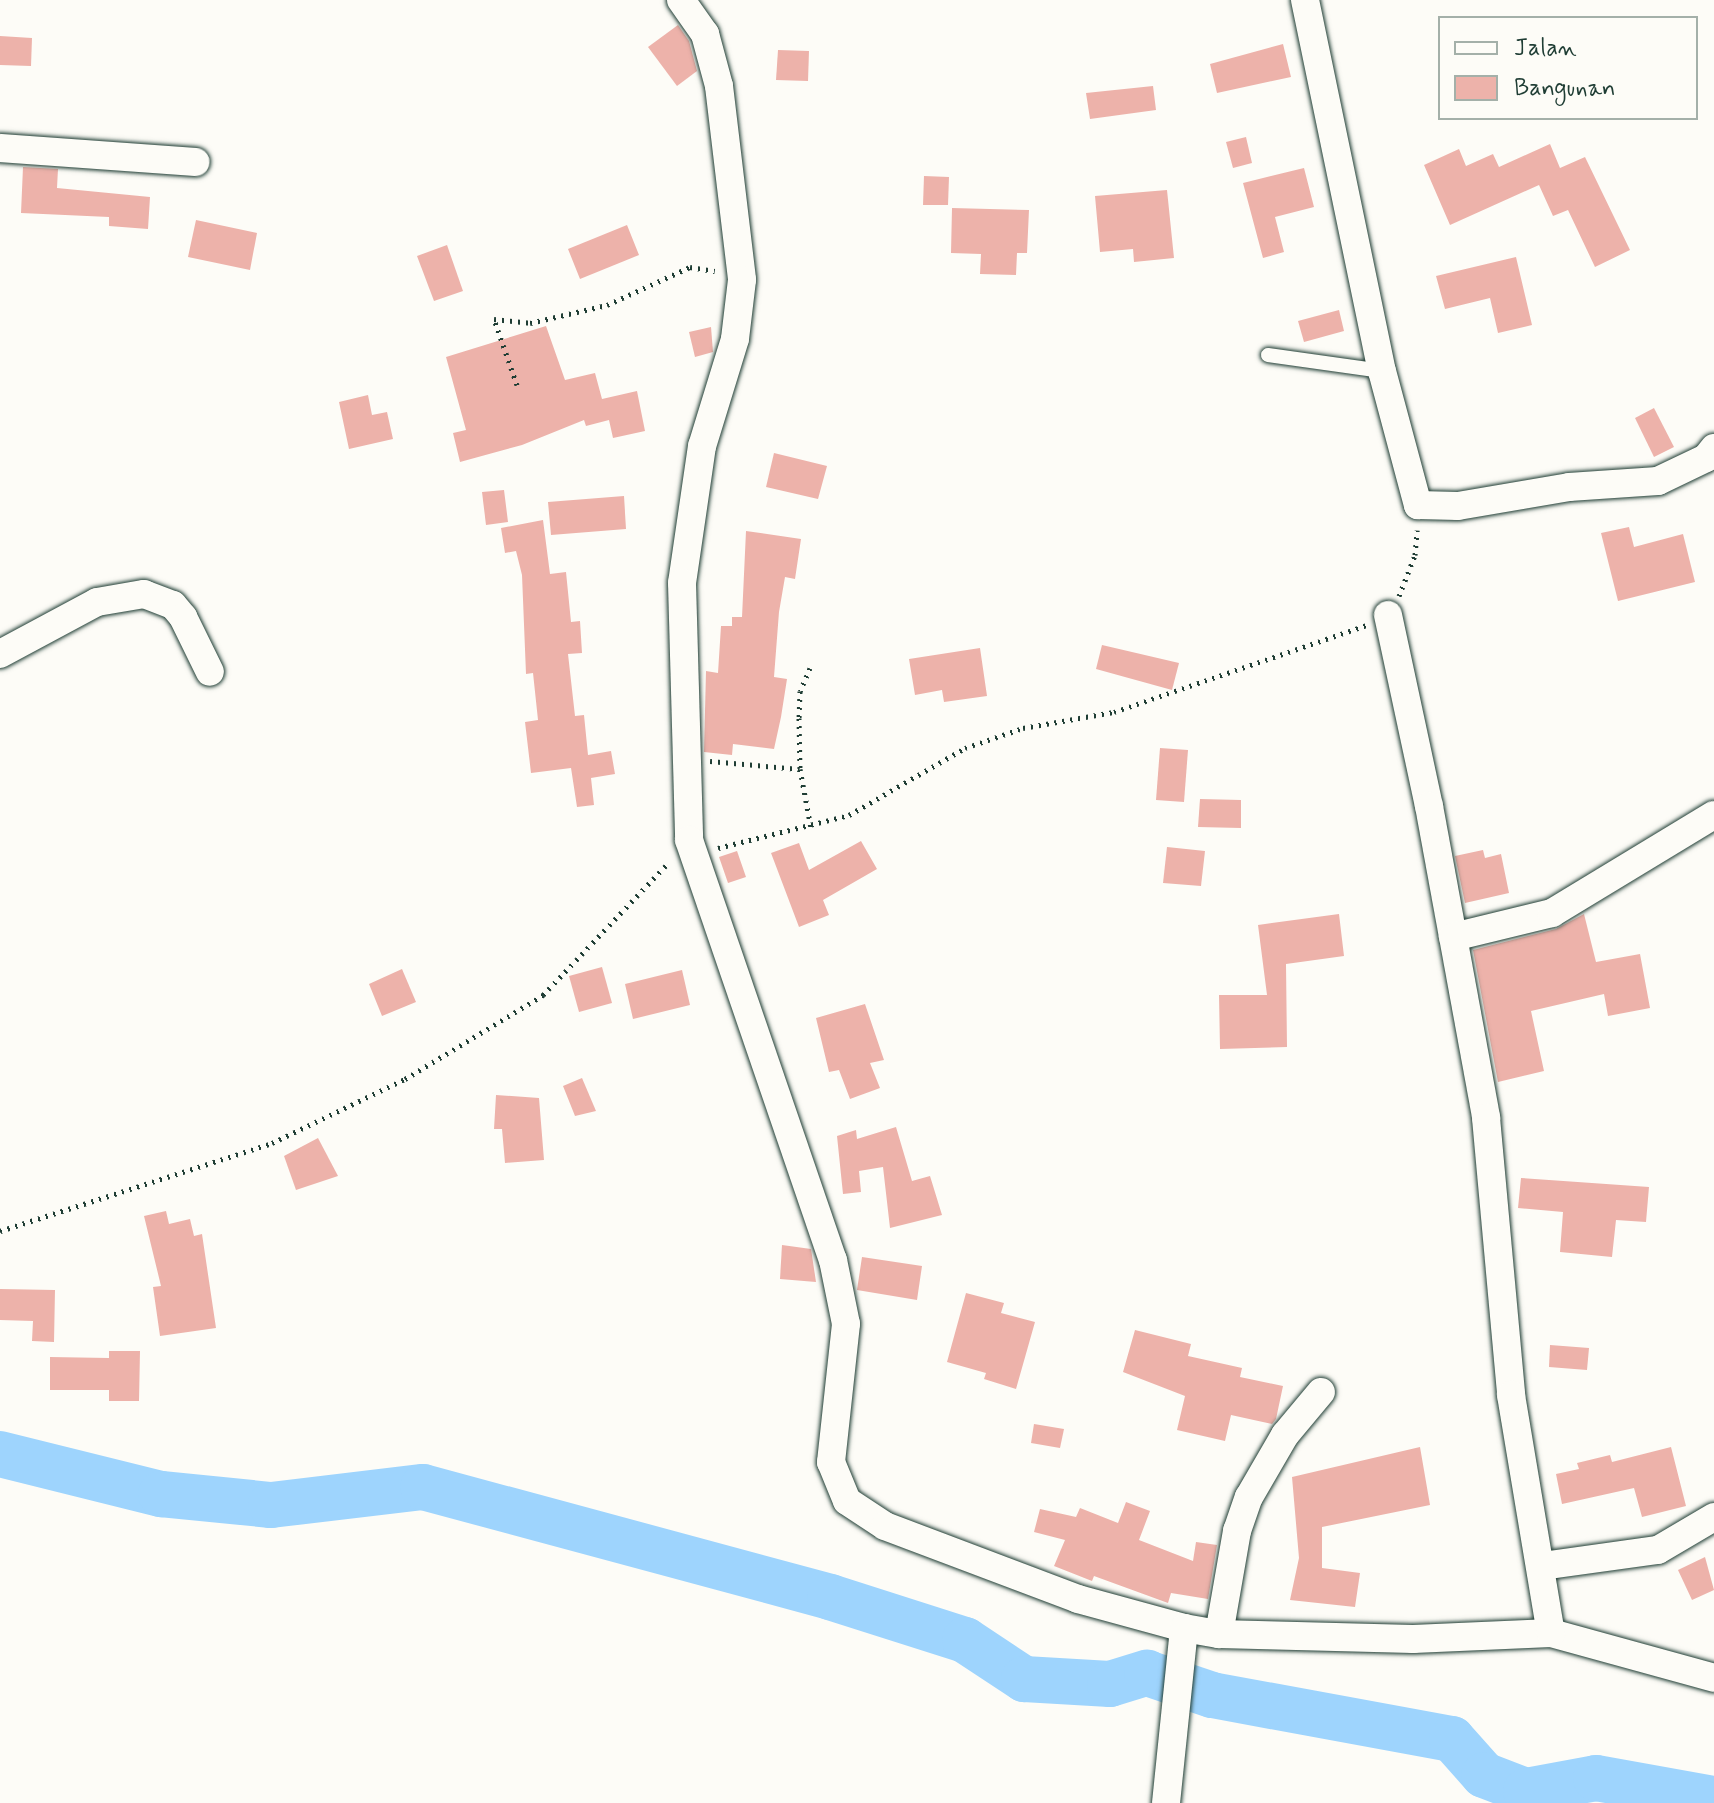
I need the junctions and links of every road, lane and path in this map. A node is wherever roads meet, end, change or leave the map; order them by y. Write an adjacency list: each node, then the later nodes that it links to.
1 (681, 0): 5 (street)
2 (1305, 0): 7 (street)
3 (0, 148): 4 (street)
4 (196, 162)
5 (742, 280): 8 (path); 15 (street)
6 (1268, 355): 7 (lane)
7 (1382, 371): 10 (street)
8 (517, 385)
9 (1714, 448): 10 (street)
10 (1418, 505): 11 (path)
11 (1388, 615): 18 (path); 20 (street)
12 (0, 654): 14 (street)
13 (810, 668): 16 (path)
14 (210, 672)
15 (689, 760): 16 (path); 19 (street)
16 (800, 769): 18 (path)
17 (1714, 815): 20 (street)
18 (811, 828): 19 (path)
19 (693, 848): 21 (path); 25 (street)
20 (1453, 937): 24 (street)
21 (0, 1231)
22 (1321, 1392): 27 (street)
23 (1714, 1517): 24 (street)
24 (1542, 1566): 26 (street)
25 (1184, 1628): 27 (street); 29 (street)
26 (1551, 1633): 27 (street); 28 (street)
27 (1219, 1634)
28 (1714, 1678)
29 (1166, 1803)

